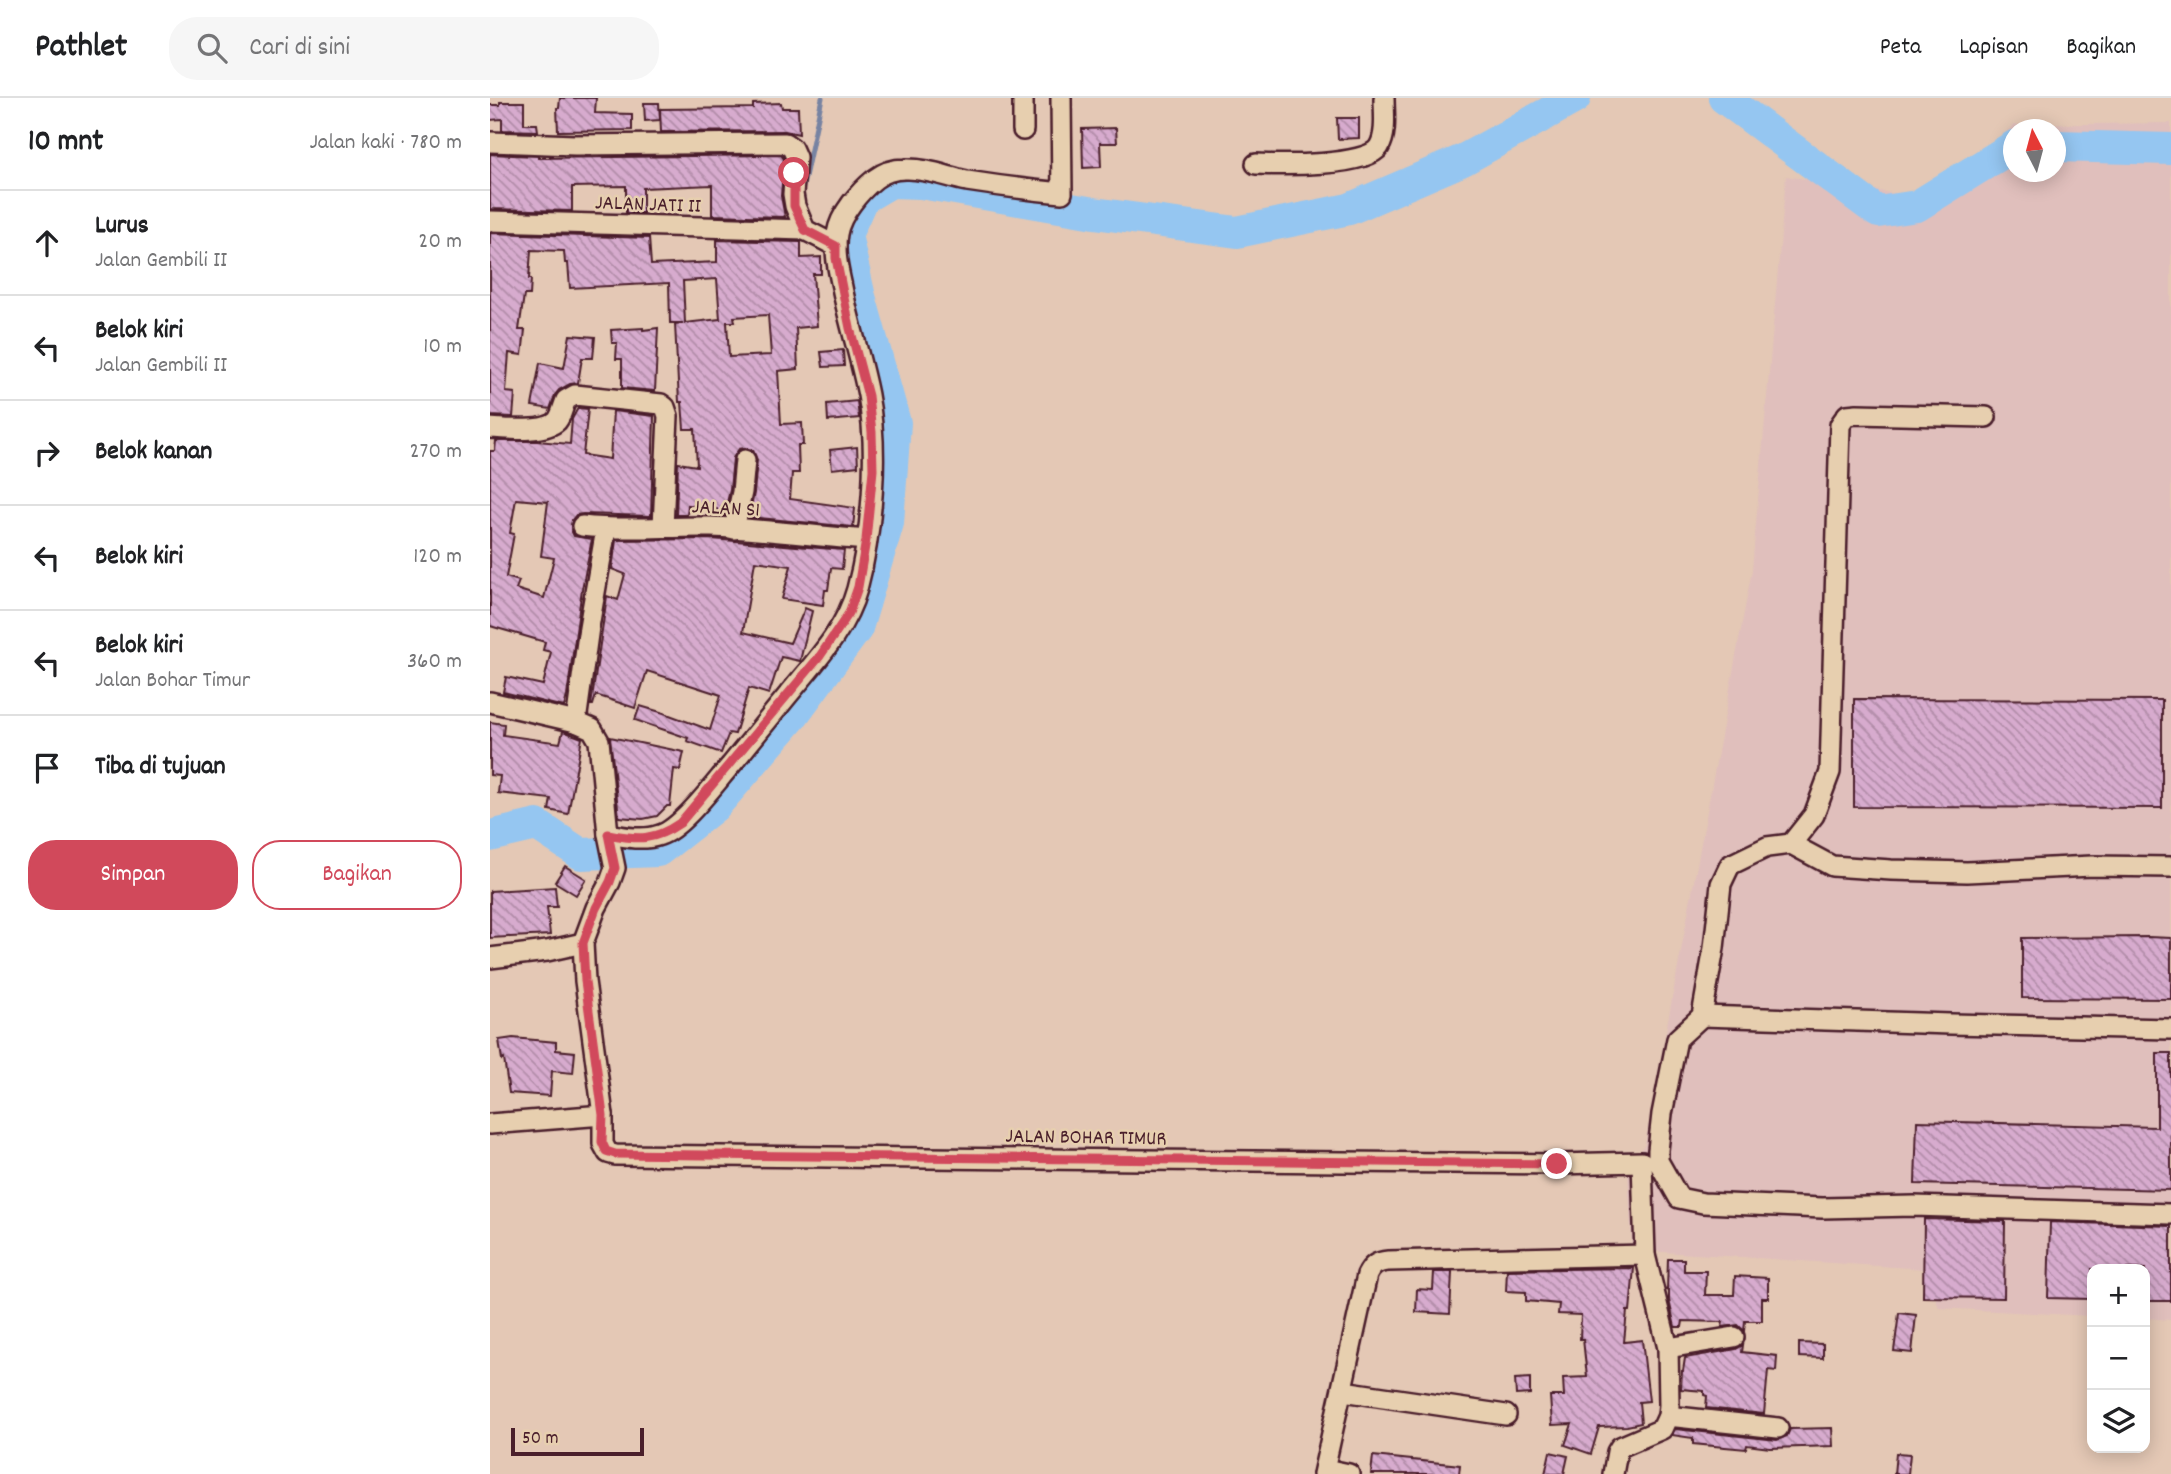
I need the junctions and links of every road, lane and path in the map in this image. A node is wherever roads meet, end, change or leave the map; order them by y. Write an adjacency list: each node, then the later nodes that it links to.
1 (1023, 98): 4 (street)
2 (1061, 98): 9 (street)
3 (1384, 98): 6 (street)
4 (1023, 130)
5 (490, 142): 8 (street)
6 (1256, 164)
7 (490, 221): 8 (street, JALAN JATI II)
8 (805, 230): 9 (street)
9 (837, 237): 17 (street)
10 (1986, 417): 21 (street)
11 (490, 429): 14 (street)
12 (745, 460): 16 (street)
13 (582, 526): 15 (street, JALAN S1)
14 (663, 527): 15 (street, JALAN S1); 16 (street, JALAN S1)
15 (606, 529): 19 (street)
16 (734, 529): 17 (street, JALAN S1)
17 (866, 540): 20 (street)
18 (490, 702): 19 (street)
19 (576, 722): 20 (street)
20 (608, 838): 23 (street)
21 (1791, 844): 22 (street); 25 (street)
22 (2171, 867)
23 (583, 943): 24 (street); 27 (street)
24 (490, 958)
25 (1702, 1016): 26 (street); 29 (street)
26 (2171, 1028)
27 (603, 1115): 28 (street); 29 (street, JALAN BOHAR TIMUR)
28 (490, 1122)
29 (1650, 1161): 30 (street); 31 (street)
30 (2171, 1214)
31 (1645, 1255): 33 (street); 34 (street)
32 (1734, 1338): 33 (street)
33 (1668, 1348): 36 (street)
34 (1343, 1391): 35 (street); 38 (street)
35 (1506, 1415)
36 (1668, 1416): 37 (street); 40 (street)
37 (1778, 1428)
38 (1324, 1472): 39 (street)
39 (1349, 1474)
40 (1613, 1474)

